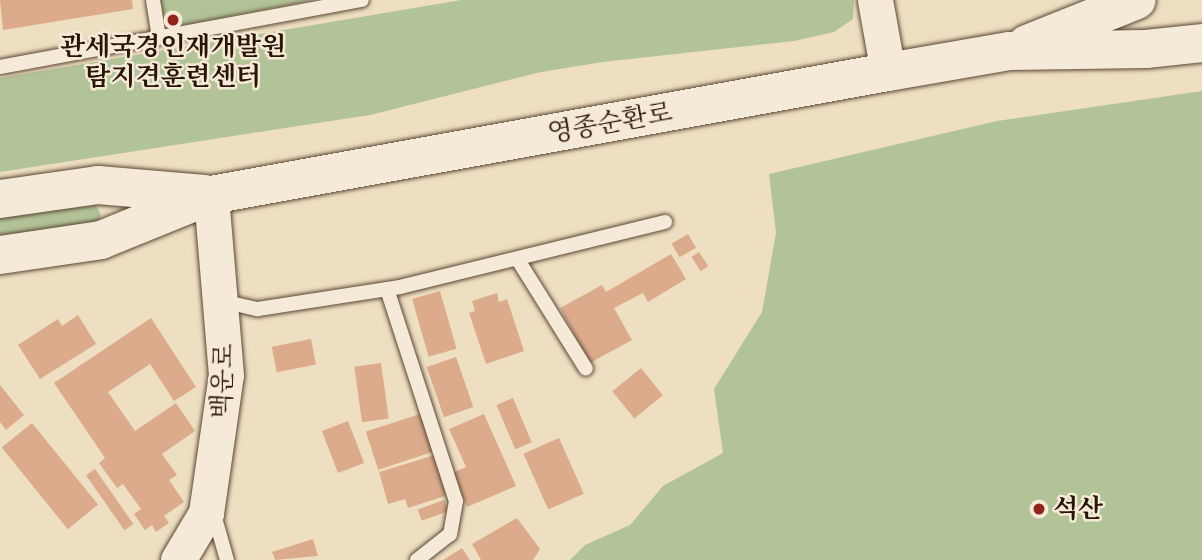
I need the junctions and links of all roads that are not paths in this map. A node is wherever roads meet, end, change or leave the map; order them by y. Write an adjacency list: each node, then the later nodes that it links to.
1 (153, 0): 5 (lane)
2 (362, 0): 5 (lane)
3 (875, 0): 9 (street)
4 (1138, 0): 7 (main road, 영종순환로)
5 (159, 37): 8 (lane)
6 (1202, 43): 7 (main road, 영종순환로)
7 (1009, 51): 9 (main road, 영종순환로)
8 (0, 67)
9 (888, 72): 10 (main road, 영종순환로)
10 (211, 195): 11 (main road, 영종순환로); 13 (main road, 영종순환로); 16 (street, 백운로)
11 (0, 199)
12 (665, 222): 14 (lane)
13 (0, 254)
14 (519, 260): 15 (lane); 17 (lane)
15 (387, 289): 16 (lane); 21 (lane)
16 (221, 301): 18 (street, 백운로)
17 (586, 369)
18 (209, 498): 19 (street, 백운로); 20 (lane)
19 (178, 560)
20 (227, 560)
21 (417, 560)

